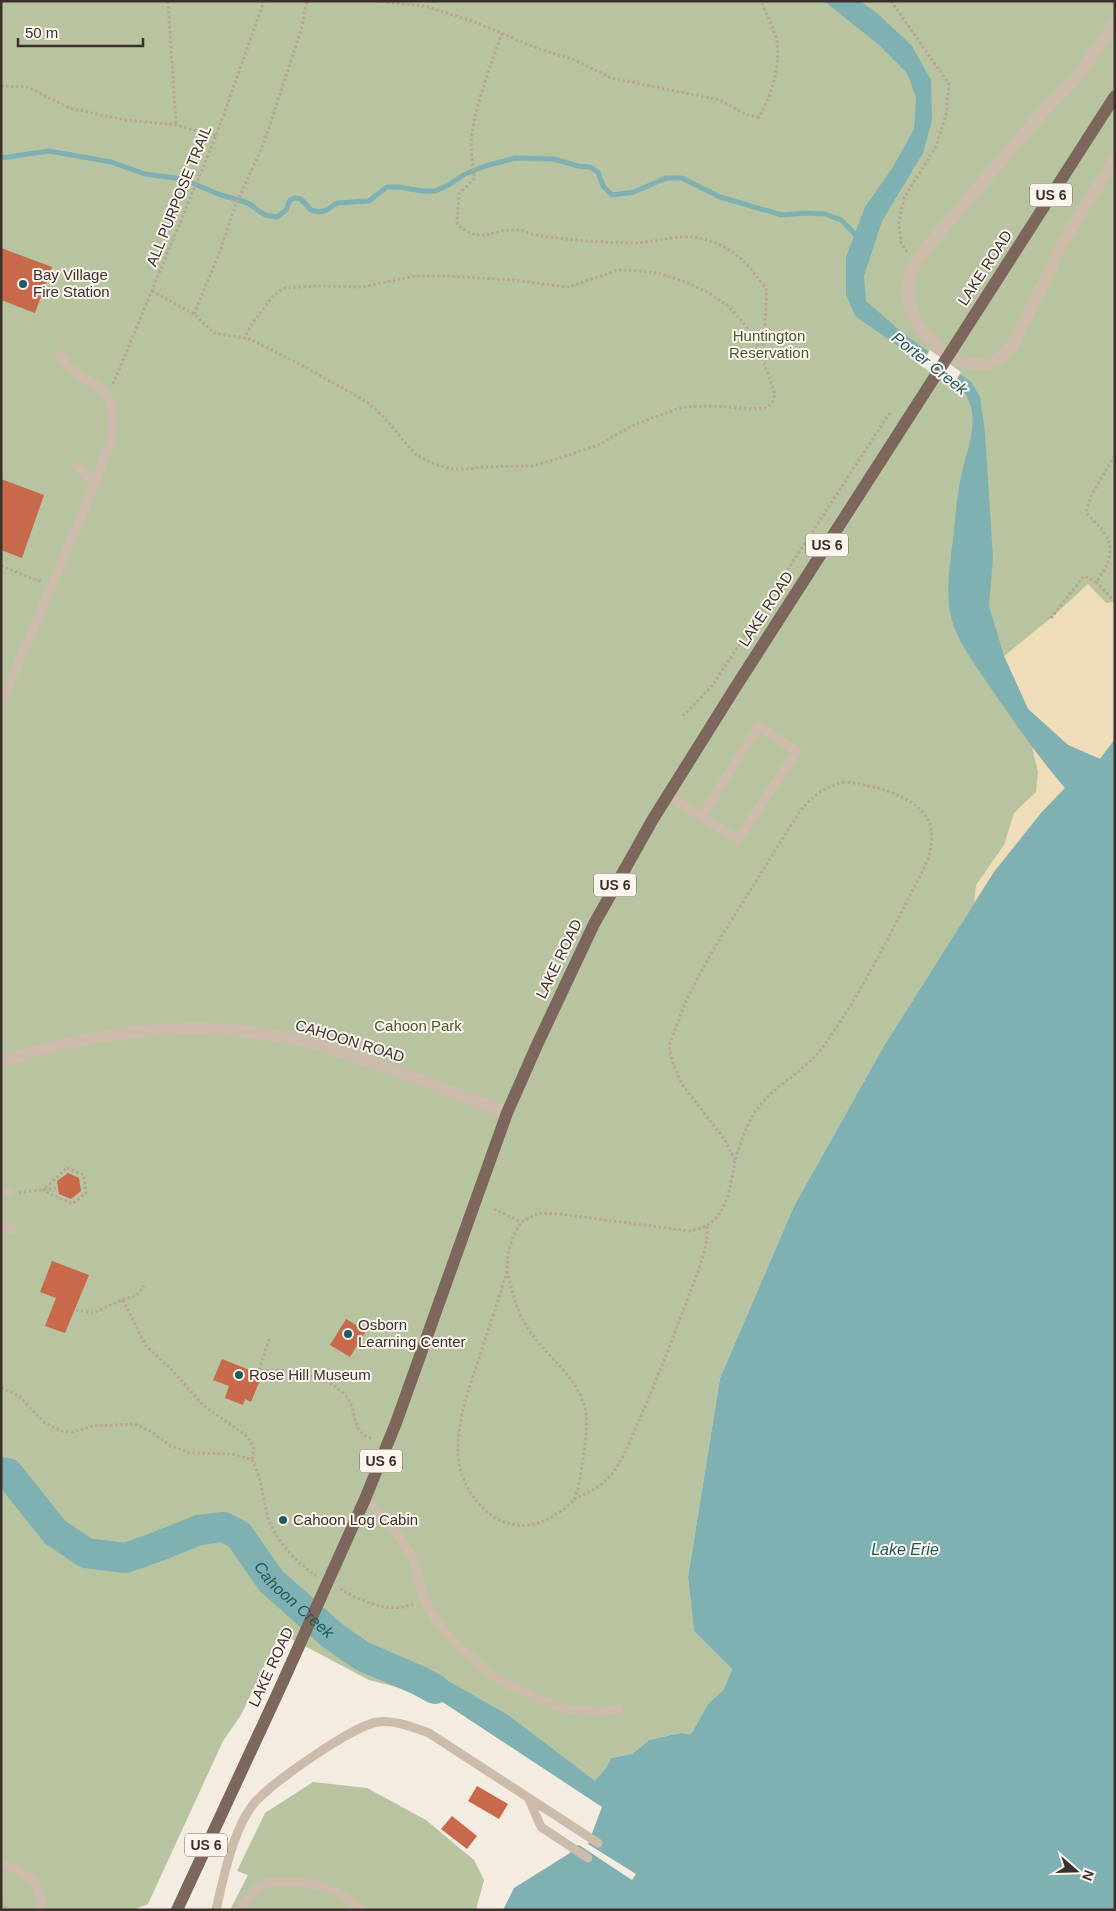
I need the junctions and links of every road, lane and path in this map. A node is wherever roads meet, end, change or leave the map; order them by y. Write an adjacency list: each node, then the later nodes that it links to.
1 (168, 1): 13 (path)
2 (264, 1): 14 (path, ALL PURPOSE TRAIL)
3 (307, 1): 18 (path)
4 (377, 1): 8 (path)
5 (426, 1): 8 (path)
6 (761, 1): 10 (path)
7 (891, 1): 16 (path)
8 (424, 6): 10 (path)
9 (1115, 23): 15 (street)
10 (502, 33): 21 (path)
11 (1, 86): 13 (path)
12 (1115, 96): 34 (main road, LAKE ROAD / US 6)
13 (176, 125): 14 (path)
14 (216, 136): 17 (path, ALL PURPOSE TRAIL)
15 (1115, 159)
16 (908, 255)
17 (152, 291): 18 (path); 22 (path, ALL PURPOSE TRAIL)
18 (194, 314): 19 (path)
19 (244, 338): 21 (path); 21 (path)
20 (60, 352): 22 (lane)
21 (761, 354)
22 (108, 396): 26 (lane)
23 (891, 411): 33 (path)
24 (1115, 455): 28 (path)
25 (76, 464): 26 (lane)
26 (93, 488): 29 (lane)
27 (1, 566): 29 (path)
28 (1096, 582): 30 (path); 31 (path)
29 (52, 586): 32 (lane)
30 (1114, 602)
31 (1051, 618)
32 (1, 704)
33 (683, 716)
34 (668, 796): 35 (lane); 37 (main road, LAKE ROAD / US 6)
35 (702, 816): 35 (lane)
36 (1, 1062): 37 (street, CAHOON ROAD)
37 (507, 1113): 55 (main road, LAKE ROAD / US 6)
38 (735, 1161): 38 (path); 44 (path)
39 (56, 1188): 40 (path)
40 (43, 1190): 40 (path); 41 (path)
41 (5, 1192)
42 (494, 1208): 43 (path)
43 (521, 1222): 44 (path); 47 (path)
44 (707, 1226): 56 (path)
45 (1, 1227): 46 (lane)
46 (14, 1229)
47 (507, 1271): 56 (path); 56 (path)
48 (144, 1286): 49 (path)
49 (123, 1300): 50 (path); 54 (path)
50 (76, 1310)
51 (269, 1339): 53 (path)
52 (1, 1388): 54 (path)
53 (372, 1439)
54 (252, 1460): 57 (path)
55 (366, 1499): 59 (lane); 68 (main road, LAKE ROAD / US 6)
56 (574, 1499)
57 (322, 1579)
58 (336, 1587): 59 (path)
59 (424, 1599): 60 (lane)
60 (618, 1709)
61 (530, 1800): 62 (lane); 63 (lane); 69 (lane)
62 (598, 1843)
63 (588, 1858)
64 (1, 1864): 67 (lane)
65 (1, 1903): 66 (path)
66 (8, 1910)
67 (41, 1910)
68 (177, 1910)
69 (216, 1910)
70 (240, 1910): 71 (lane)
71 (361, 1910)

